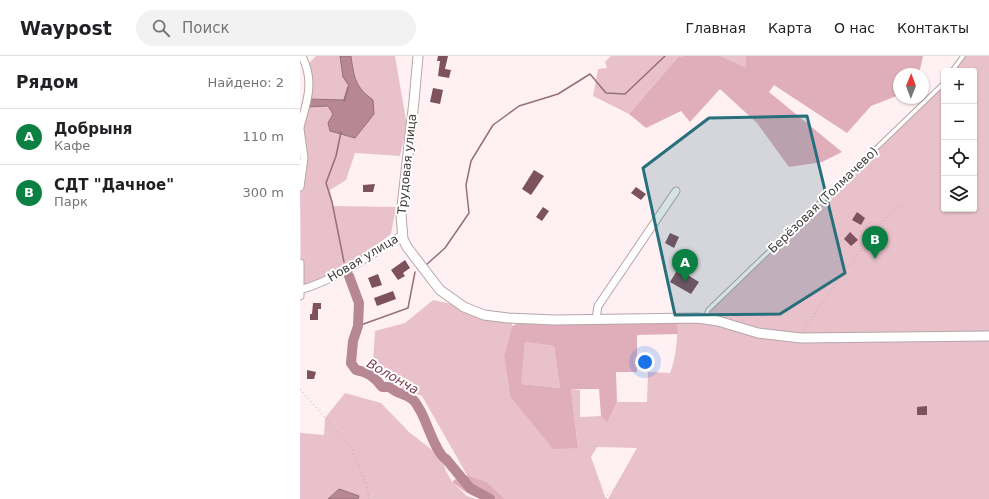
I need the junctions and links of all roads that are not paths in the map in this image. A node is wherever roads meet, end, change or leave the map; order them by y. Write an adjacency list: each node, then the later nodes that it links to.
1 (302, 56): 6 (street)
2 (418, 56): 9 (street, Трудовая улица)
3 (963, 56): 4 (lane)
4 (954, 68)
5 (941, 86): 13 (lane, Берёзовая (Толмачево))
6 (300, 128): 7 (street)
7 (300, 187)
8 (676, 191): 12 (street)
9 (402, 235): 11 (street, Новая улица); 12 (street, Трудовая улица)
10 (300, 263): 11 (street)
11 (300, 292)
12 (596, 319): 13 (street, Трудовая улица)
13 (705, 319): 14 (street, Трудовая улица)
14 (989, 336)

